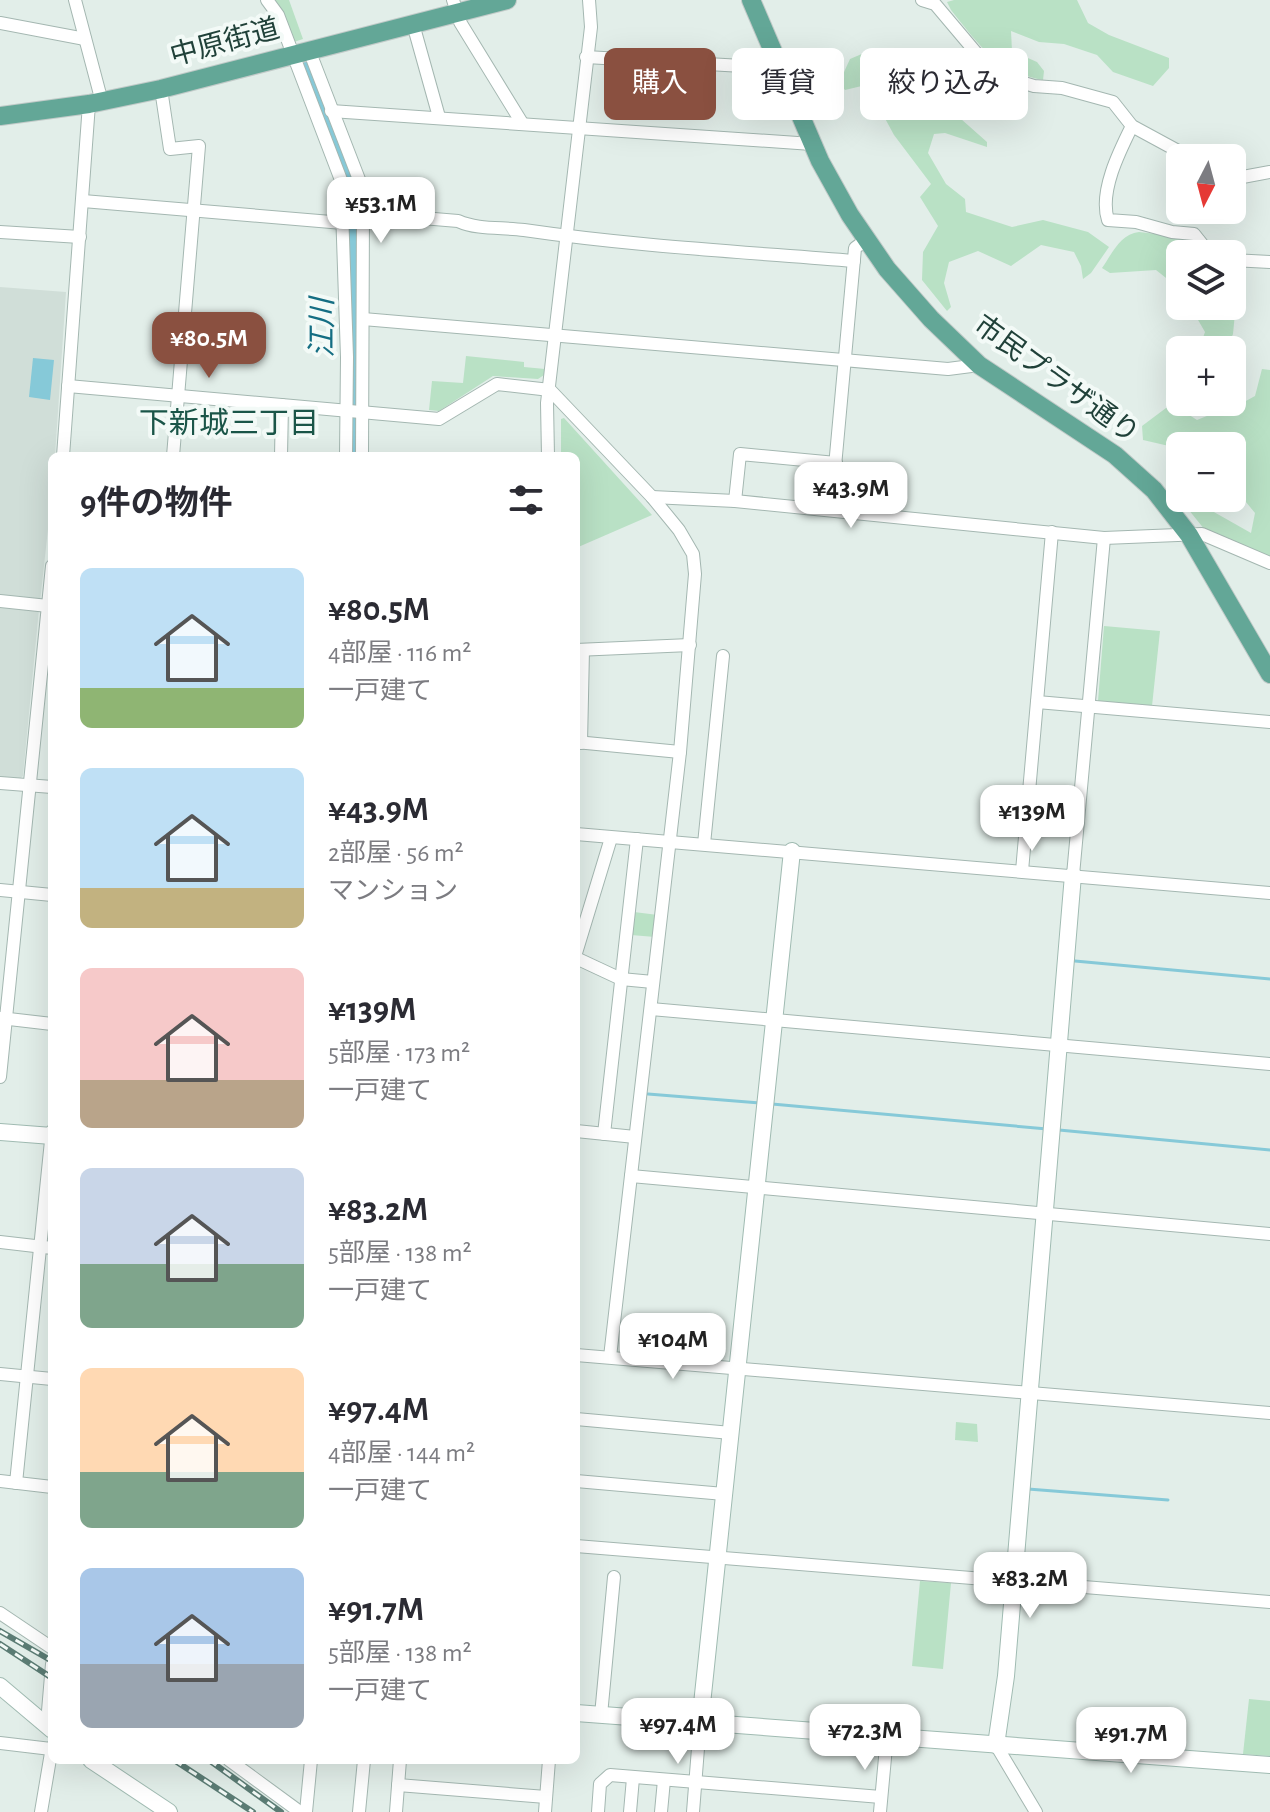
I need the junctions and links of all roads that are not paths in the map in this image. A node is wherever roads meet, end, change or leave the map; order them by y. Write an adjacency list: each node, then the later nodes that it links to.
1 (75, 0): 10 (street)
2 (267, 0): 12 (street)
3 (507, 0): 7 (main road, 中原街道)
4 (589, 0): 13 (street)
5 (751, 0): 11 (main road, 市民プラザ通り)
6 (922, 0): 23 (street)
7 (455, 7): 9 (main road, 中原街道); 21 (street)
8 (0, 23): 10 (street)
9 (413, 24): 12 (main road, 中原街道); 19 (street)
10 (85, 39): 16 (street)
11 (770, 48)
12 (301, 52): 15 (main road, 中原街道); 17 (street); 31 (street)
13 (586, 57): 14 (street); 22 (street)
14 (732, 65)
15 (161, 89): 16 (main road, 中原街道); 29 (street)
16 (95, 103): 18 (main road, 中原街道); 28 (street)
17 (331, 111): 19 (street); 30 (street)
18 (0, 116)
19 (439, 117): 21 (street)
20 (801, 120): 24 (main road, 市民プラザ通り)
21 (522, 123): 22 (street)
22 (578, 126): 24 (street); 33 (street)
23 (1132, 126): 25 (street); 36 (street)
24 (812, 144): 35 (main road, 市民プラザ通り)
25 (1166, 144)
26 (1270, 172): 27 (street)
27 (1246, 176)
28 (83, 201): 29 (street); 34 (street)
29 (194, 210): 31 (street); 46 (street)
30 (363, 213): 33 (street); 40 (street)
31 (343, 223): 48 (street)
32 (0, 232): 34 (street)
33 (566, 236): 37 (street); 41 (street)
34 (80, 237): 44 (street)
35 (866, 240): 37 (street); 43 (main road, 市民プラザ通り)
36 (1199, 240)
37 (854, 261): 42 (street)
38 (1246, 261): 39 (street)
39 (1270, 262)
40 (363, 319): 41 (street); 49 (street)
41 (555, 336): 42 (street); 45 (street)
42 (846, 360): 43 (street); 56 (street)
43 (979, 365): 61 (main road, 市民プラザ通り)
44 (68, 386): 46 (street); 50 (street)
45 (550, 390): 49 (street); 55 (street); 57 (street)
46 (179, 395): 47 (street); 51 (street)
47 (282, 405): 48 (street); 52 (street)
48 (347, 410): 49 (street); 53 (street)
49 (362, 412): 54 (street)
50 (63, 452)
51 (173, 452)
52 (281, 452)
53 (346, 452)
54 (362, 452)
55 (548, 452)
56 (836, 463): 58 (street); 59 (street)
57 (652, 497): 58 (street); 66 (street)
58 (735, 501): 59 (street)
59 (831, 510): 60 (street)
60 (1052, 532): 62 (street); 70 (street)
61 (1189, 535): 62 (street); 63 (street); 69 (main road, 市民プラザ通り)
62 (1104, 538): 71 (street)
63 (1270, 563)
64 (0, 601): 65 (street)
65 (48, 606): 76 (street)
66 (690, 645): 67 (street); 74 (street)
67 (580, 650)
68 (723, 656): 82 (street)
69 (1270, 674)
70 (1037, 702): 71 (street); 84 (street)
71 (1088, 706): 72 (street); 85 (street)
72 (1270, 722)
73 (580, 743): 74 (street)
74 (680, 752): 81 (street)
75 (0, 783): 76 (street)
76 (30, 785): 77 (street); 87 (street)
77 (48, 787)
78 (580, 834): 79 (street)
79 (611, 838): 80 (street); 90 (street)
80 (637, 839): 81 (street); 92 (street)
81 (670, 842): 82 (street); 93 (street)
82 (704, 844): 83 (street)
83 (792, 851): 84 (street); 96 (street)
84 (1022, 871): 85 (street)
85 (1073, 875): 88 (street); 98 (street)
86 (0, 890): 87 (street)
87 (20, 892): 89 (street); 95 (street)
88 (1270, 893)
89 (48, 895)
90 (580, 942)
91 (580, 957): 92 (street)
92 (621, 979): 93 (street); 103 (street)
93 (653, 982): 94 (street)
94 (651, 1009): 96 (street); 105 (street)
95 (3, 1018): 97 (street); 100 (street)
96 (774, 1020): 98 (street); 107 (street)
97 (48, 1024)
98 (1059, 1045): 99 (street); 109 (street)
99 (1270, 1064)
100 (0, 1077)
101 (580, 1131): 103 (street)
102 (0, 1132): 104 (street)
103 (604, 1134): 105 (street)
104 (48, 1135)
105 (635, 1137): 106 (street)
106 (631, 1176): 107 (street); 114 (street)
107 (756, 1188): 109 (street); 115 (street)
108 (48, 1210): 112 (street)
109 (1044, 1215): 110 (street); 119 (street)
110 (1270, 1234)
111 (0, 1242): 112 (street)
112 (46, 1248): 117 (street)
113 (580, 1355): 114 (street)
114 (610, 1357): 115 (street)
115 (738, 1368): 119 (street); 122 (street)
116 (0, 1374): 117 (street)
117 (27, 1377): 118 (street); 125 (street)
118 (48, 1379)
119 (1029, 1393): 120 (street); 131 (street)
120 (1270, 1413)
121 (580, 1419): 122 (street)
122 (731, 1433): 127 (street)
123 (0, 1481): 125 (street)
124 (580, 1481): 127 (street)
125 (16, 1483): 126 (street)
126 (48, 1487)
127 (724, 1494): 129 (street)
128 (580, 1546): 129 (street)
129 (717, 1558): 131 (street); 138 (street)
130 (614, 1577): 137 (street)
131 (1013, 1582): 132 (street); 142 (street)
132 (1270, 1602)
133 (0, 1613): 134 (street)
134 (48, 1645)
135 (0, 1686): 139 (street)
136 (580, 1713): 137 (street)
137 (601, 1715): 138 (street)
138 (700, 1723): 140 (street); 154 (street)
139 (48, 1727)
140 (887, 1736): 142 (street); 157 (street)
141 (0, 1743): 143 (street)
142 (996, 1745): 151 (street); 170 (street)
143 (48, 1748)
144 (48, 1764): 159 (street)
145 (97, 1764): 158 (street)
146 (235, 1764): 160 (street)
147 (311, 1764): 161 (street)
148 (364, 1764): 162 (street)
149 (400, 1764): 155 (street)
150 (549, 1764): 156 (street)
151 (1270, 1765)
152 (633, 1778): 153 (street); 165 (street); 166 (street)
153 (664, 1780): 154 (street); 167 (street)
154 (695, 1783): 157 (street); 168 (street)
155 (398, 1785): 156 (street); 163 (street)
156 (546, 1797): 164 (street)
157 (881, 1797): 169 (street)
158 (159, 1809)
159 (41, 1812)
160 (300, 1812)
161 (306, 1812)
162 (359, 1812)
163 (396, 1812)
164 (545, 1812)
165 (598, 1812)
166 (630, 1812)
167 (661, 1812)
168 (693, 1812)
169 (880, 1812)
170 (1036, 1812)

